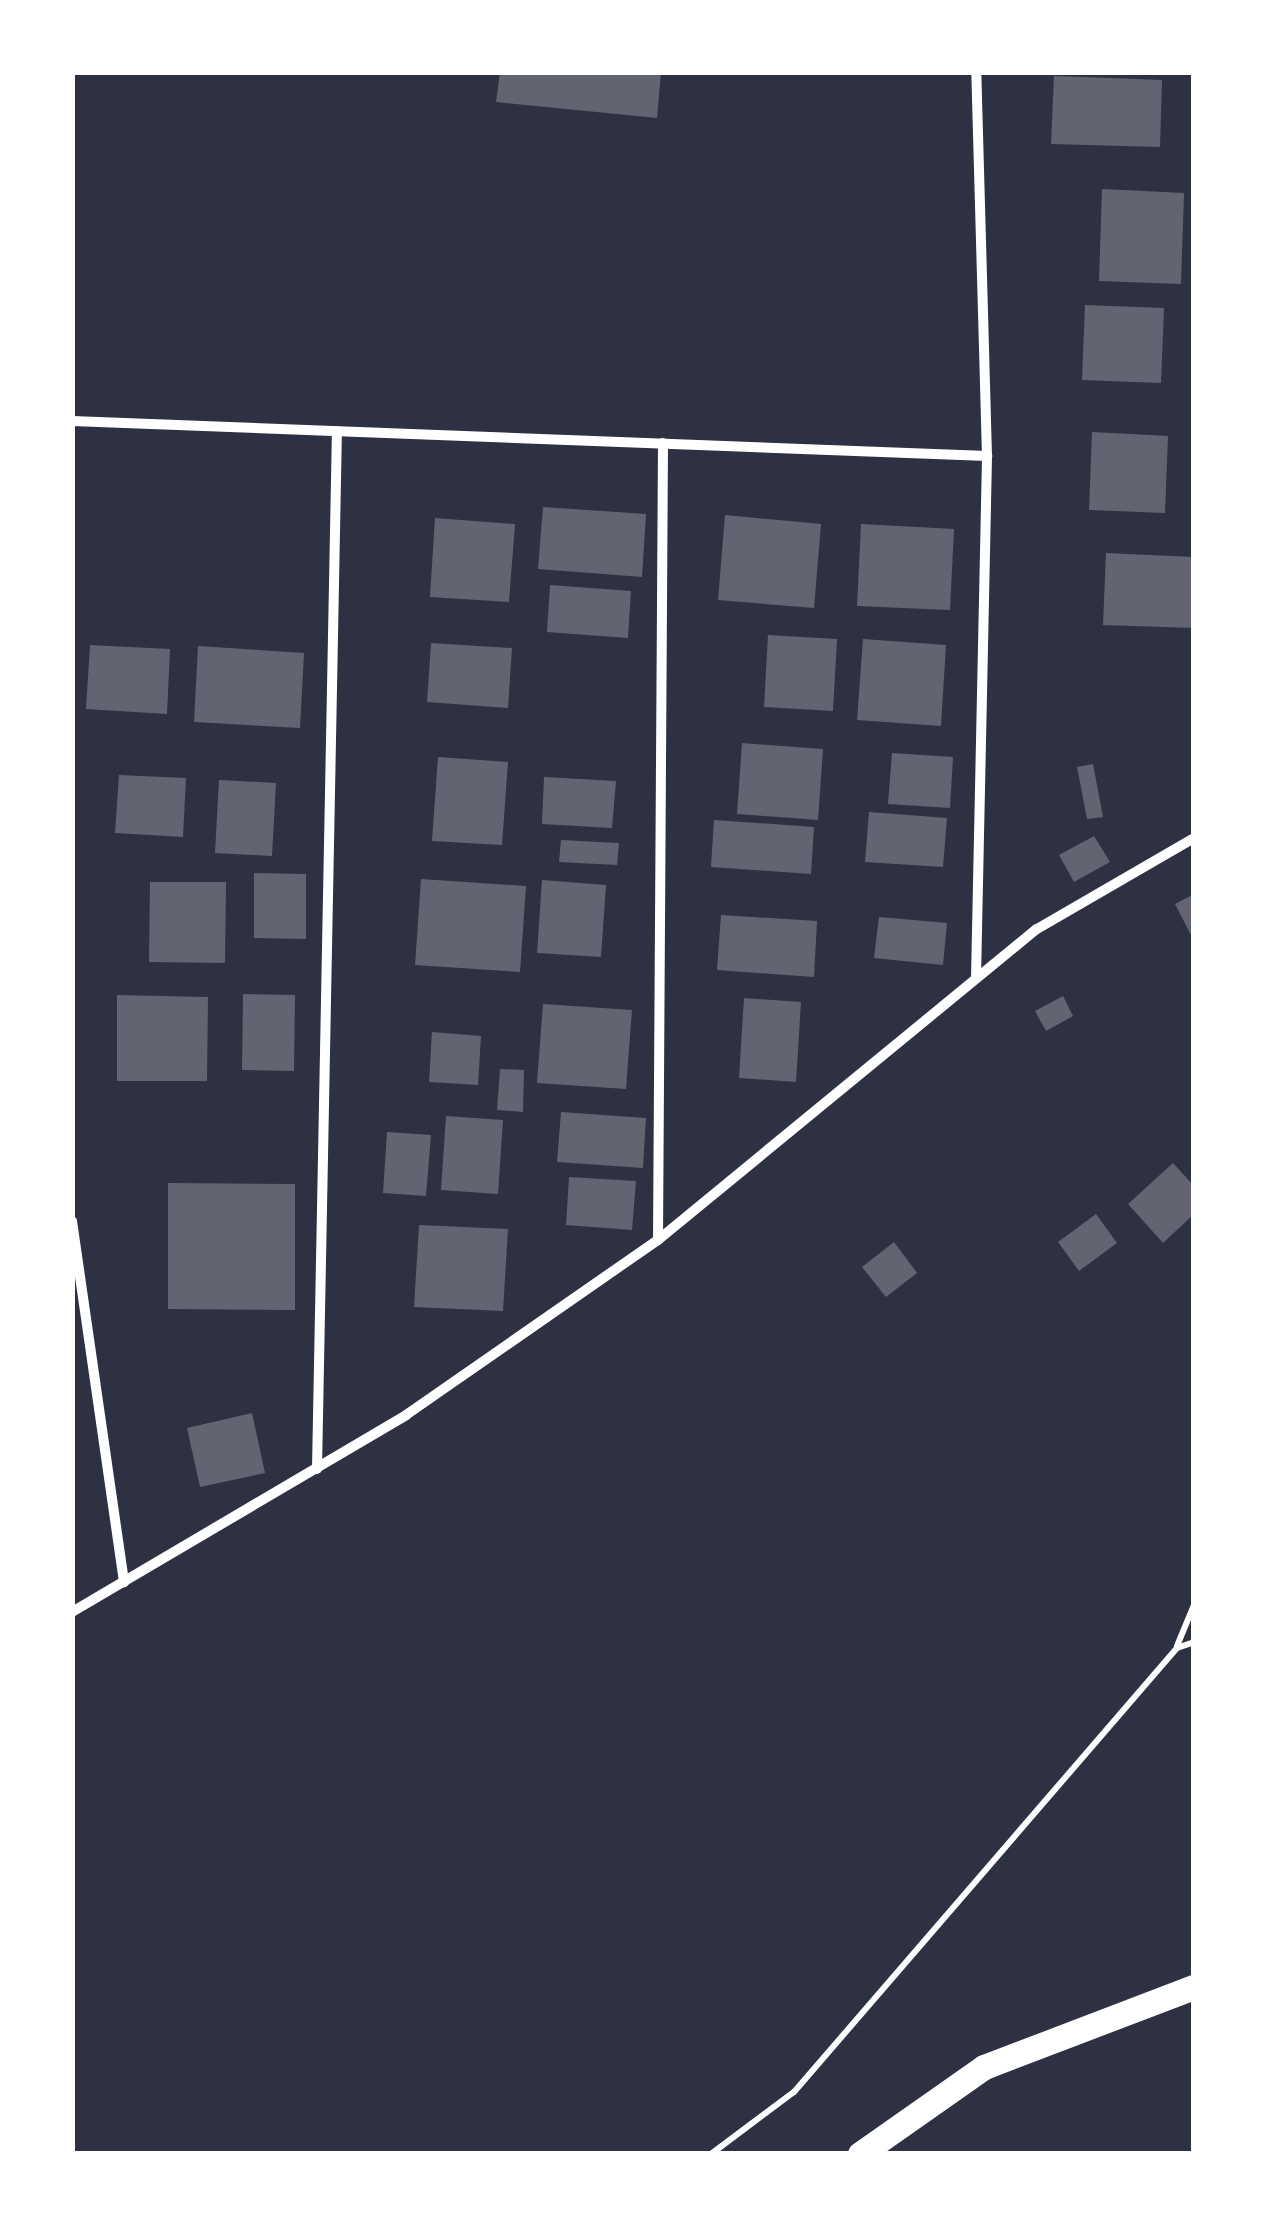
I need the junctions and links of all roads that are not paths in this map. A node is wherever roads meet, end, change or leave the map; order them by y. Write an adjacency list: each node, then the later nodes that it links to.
1 (976, 72): 5 (street)
2 (72, 421): 3 (street)
3 (337, 432): 4 (street); 10 (street)
4 (663, 443): 5 (street); 9 (street)
5 (987, 456): 7 (street)
6 (1194, 838): 7 (street)
7 (976, 978): 9 (street)
8 (72, 1222): 11 (street)
9 (658, 1240): 10 (street)
10 (317, 1469): 11 (street)
11 (124, 1582): 12 (street)
12 (72, 1612)
13 (1194, 1987): 14 (main road)
14 (860, 2154)

